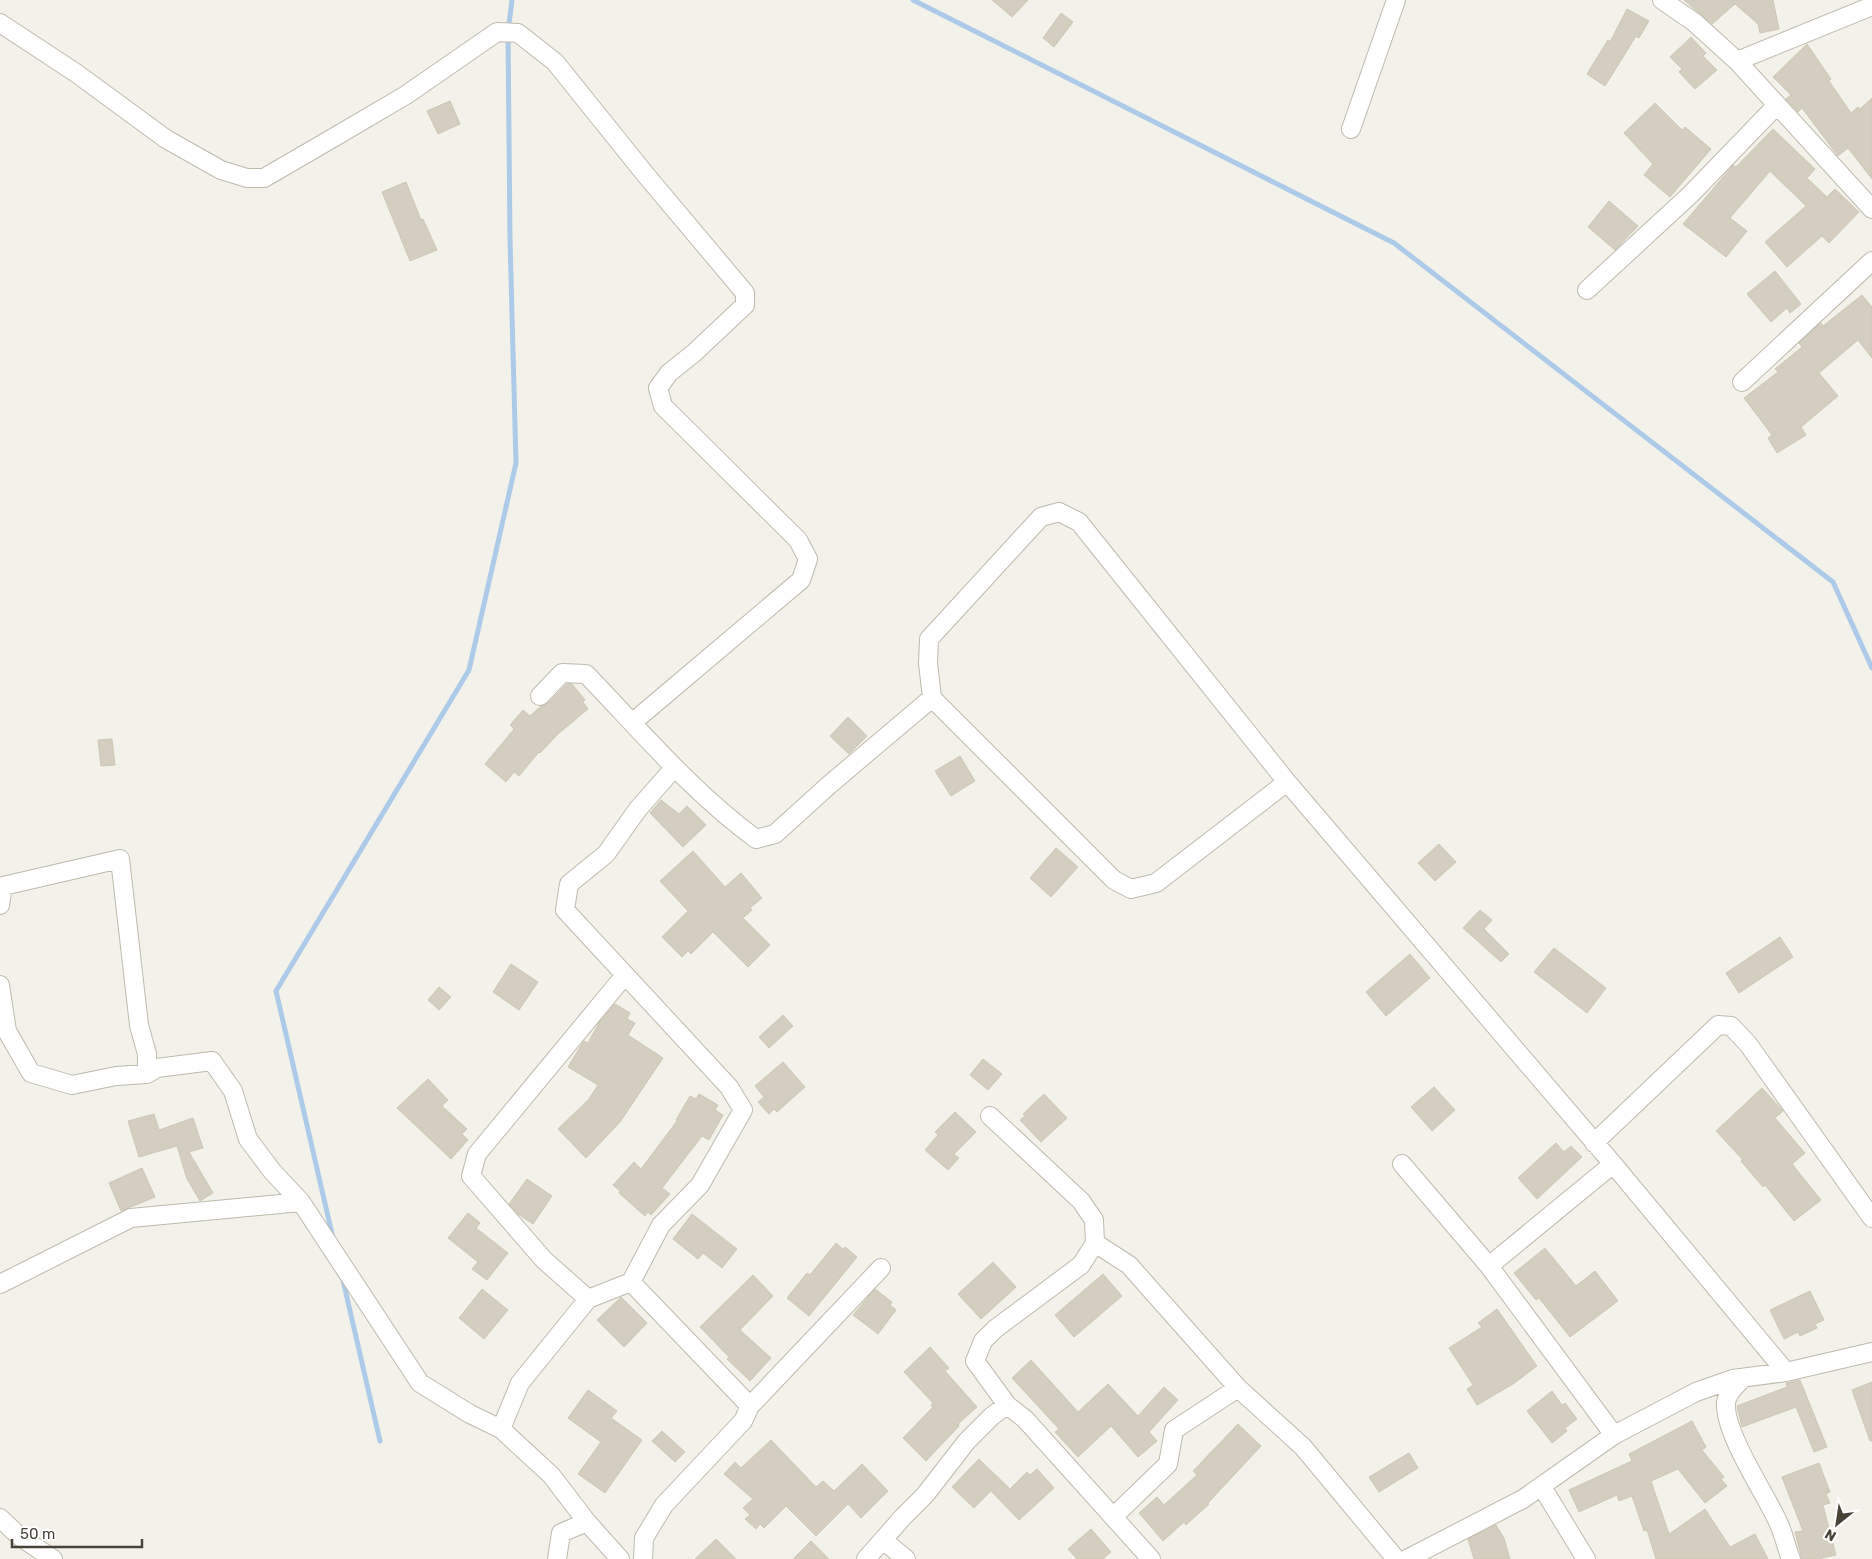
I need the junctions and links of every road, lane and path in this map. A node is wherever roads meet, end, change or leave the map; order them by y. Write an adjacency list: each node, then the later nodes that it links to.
1 (1396, 0): 7 (street)
2 (1662, 0): 5 (street)
3 (1872, 6): 5 (street)
4 (0, 23): 14 (street)
5 (1737, 60): 6 (street)
6 (1776, 105): 8 (street); 10 (street)
7 (1351, 129)
8 (1872, 210)
9 (1872, 261): 11 (street)
10 (1587, 290)
11 (1742, 382)
12 (540, 696): 14 (street)
13 (932, 698): 15 (street); 16 (street); 16 (street)
14 (633, 722): 15 (street)
15 (674, 768): 18 (street)
16 (1287, 782): 22 (street)
17 (0, 905): 20 (street)
18 (625, 975): 30 (street); 32 (street)
19 (0, 985): 20 (street)
20 (147, 1074): 25 (street)
21 (990, 1116): 27 (street)
22 (1594, 1143): 24 (street); 26 (street)
23 (1402, 1164): 28 (street)
24 (1613, 1164): 28 (street); 34 (street)
25 (300, 1202): 31 (street); 39 (street)
26 (1872, 1218)
27 (1095, 1243): 36 (street); 37 (street)
28 (1489, 1266): 40 (street)
29 (881, 1268): 38 (street)
30 (631, 1282): 32 (street); 38 (street)
31 (0, 1284)
32 (588, 1299): 39 (street)
33 (1872, 1352): 34 (street)
34 (1786, 1372): 35 (street)
35 (1744, 1378): 40 (street); 56 (street)
36 (1238, 1388): 42 (street); 53 (street)
37 (1007, 1405): 42 (street); 45 (street)
38 (750, 1406): 49 (street)
39 (501, 1429): 44 (street)
40 (1614, 1436): 41 (street)
41 (1542, 1486): 54 (street); 55 (street)
42 (1113, 1517): 52 (street)
43 (0, 1518): 46 (street)
44 (587, 1522): 47 (street); 48 (street)
45 (883, 1540): 50 (street); 51 (street)
46 (53, 1559)
47 (557, 1559)
48 (620, 1559)
49 (643, 1559)
50 (866, 1559)
51 (906, 1559)
52 (1151, 1559)
53 (1396, 1559)
54 (1407, 1559)
55 (1586, 1559)
56 (1790, 1559)

